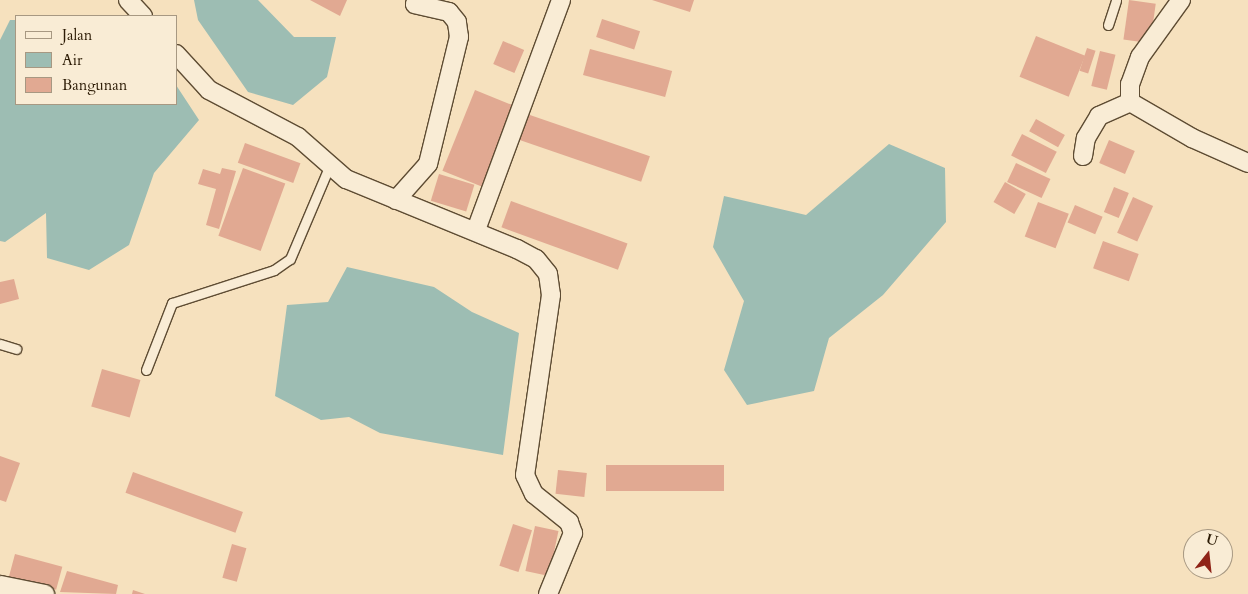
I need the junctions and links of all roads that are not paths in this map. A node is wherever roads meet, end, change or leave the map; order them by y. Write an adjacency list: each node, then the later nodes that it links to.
1 (128, 0): 6 (street)
2 (561, 0): 14 (street)
3 (1116, 0): 7 (lane)
4 (1181, 0): 9 (street)
5 (415, 4): 13 (street)
6 (142, 15)
7 (1108, 25)
8 (178, 56): 12 (street)
9 (1130, 102): 10 (street); 11 (street)
10 (1082, 156)
11 (1248, 163)
12 (329, 167): 13 (street); 17 (lane)
13 (396, 200): 14 (street)
14 (476, 230): 20 (street)
15 (0, 344): 16 (lane)
16 (16, 349)
17 (146, 370)
18 (0, 585): 19 (street)
19 (44, 594)
20 (548, 594)

